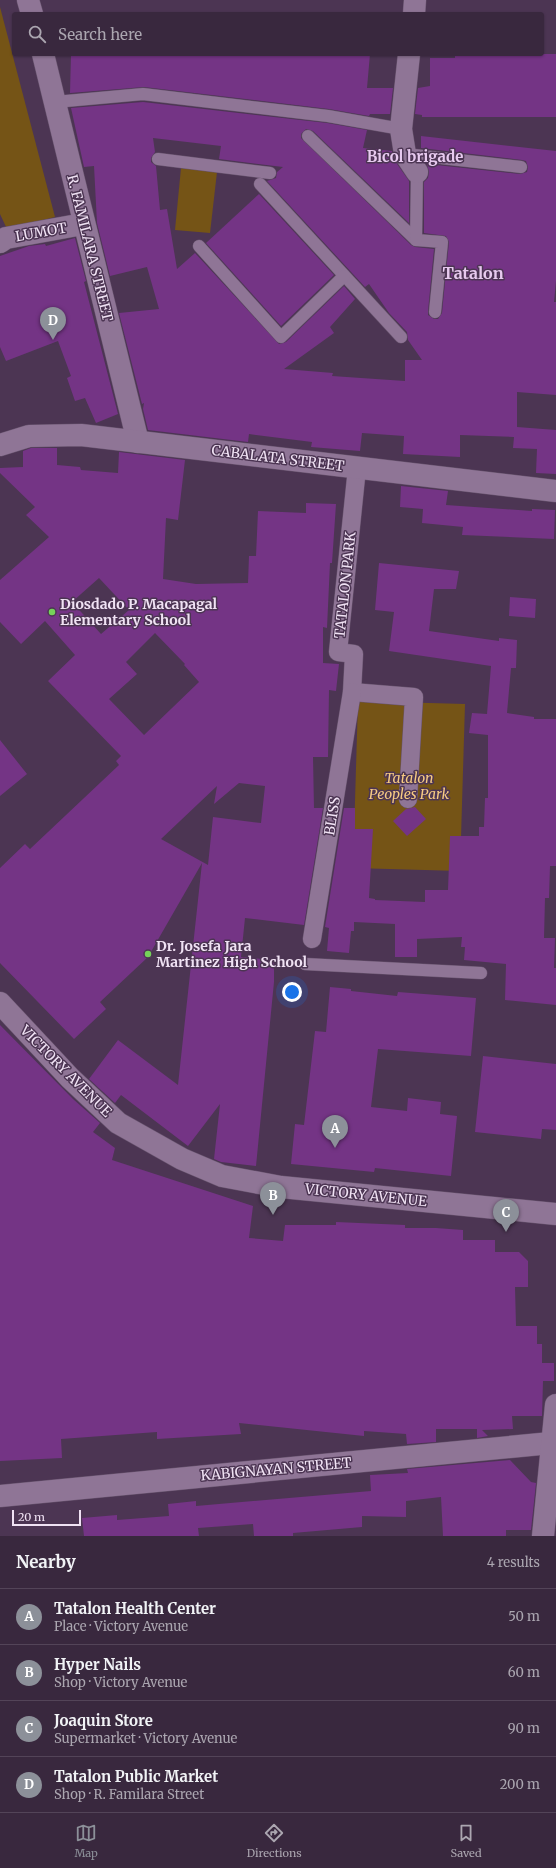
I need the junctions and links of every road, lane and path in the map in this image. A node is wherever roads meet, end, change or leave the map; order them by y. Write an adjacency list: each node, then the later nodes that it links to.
1 (28, 0): 3 (street)
2 (415, 0): 4 (street)
3 (31, 12)
4 (414, 12)
5 (44, 56): 7 (street, R. FAMILARA STREET)
6 (409, 56): 8 (street)
7 (56, 102): 8 (lane); 15 (street, R. FAMILARA STREET)
8 (401, 130): 11 (street)
9 (308, 136): 17 (lane)
10 (158, 159): 13 (lane)
11 (411, 163): 12 (lane); 17 (lane)
12 (521, 168)
13 (270, 173)
14 (260, 184): 19 (lane)
15 (83, 224): 16 (street, LUMOT); 22 (street, R. FAMILARA STREET)
16 (2, 235)
17 (416, 240): 20 (lane)
18 (199, 246): 19 (lane)
19 (344, 276): 21 (lane)
20 (435, 312)
21 (401, 337)
22 (138, 442): 23 (street, CABALATA STREET); 24 (street, CABALATA STREET)
23 (0, 445)
24 (357, 468): 25 (street, CABALATA STREET); 26 (street, TATALON PARK)
25 (556, 491)
26 (352, 692): 27 (street); 28 (street, BLISS)
27 (408, 799)
28 (312, 939)
29 (305, 964): 30 (lane)
30 (481, 973)
31 (0, 1003): 32 (street, VICTORY AVENUE)
32 (556, 1214)
33 (556, 1405): 34 (street)
34 (551, 1443): 35 (street, KABIGNAYAN STREET); 36 (street)
35 (0, 1496)
36 (543, 1536)

